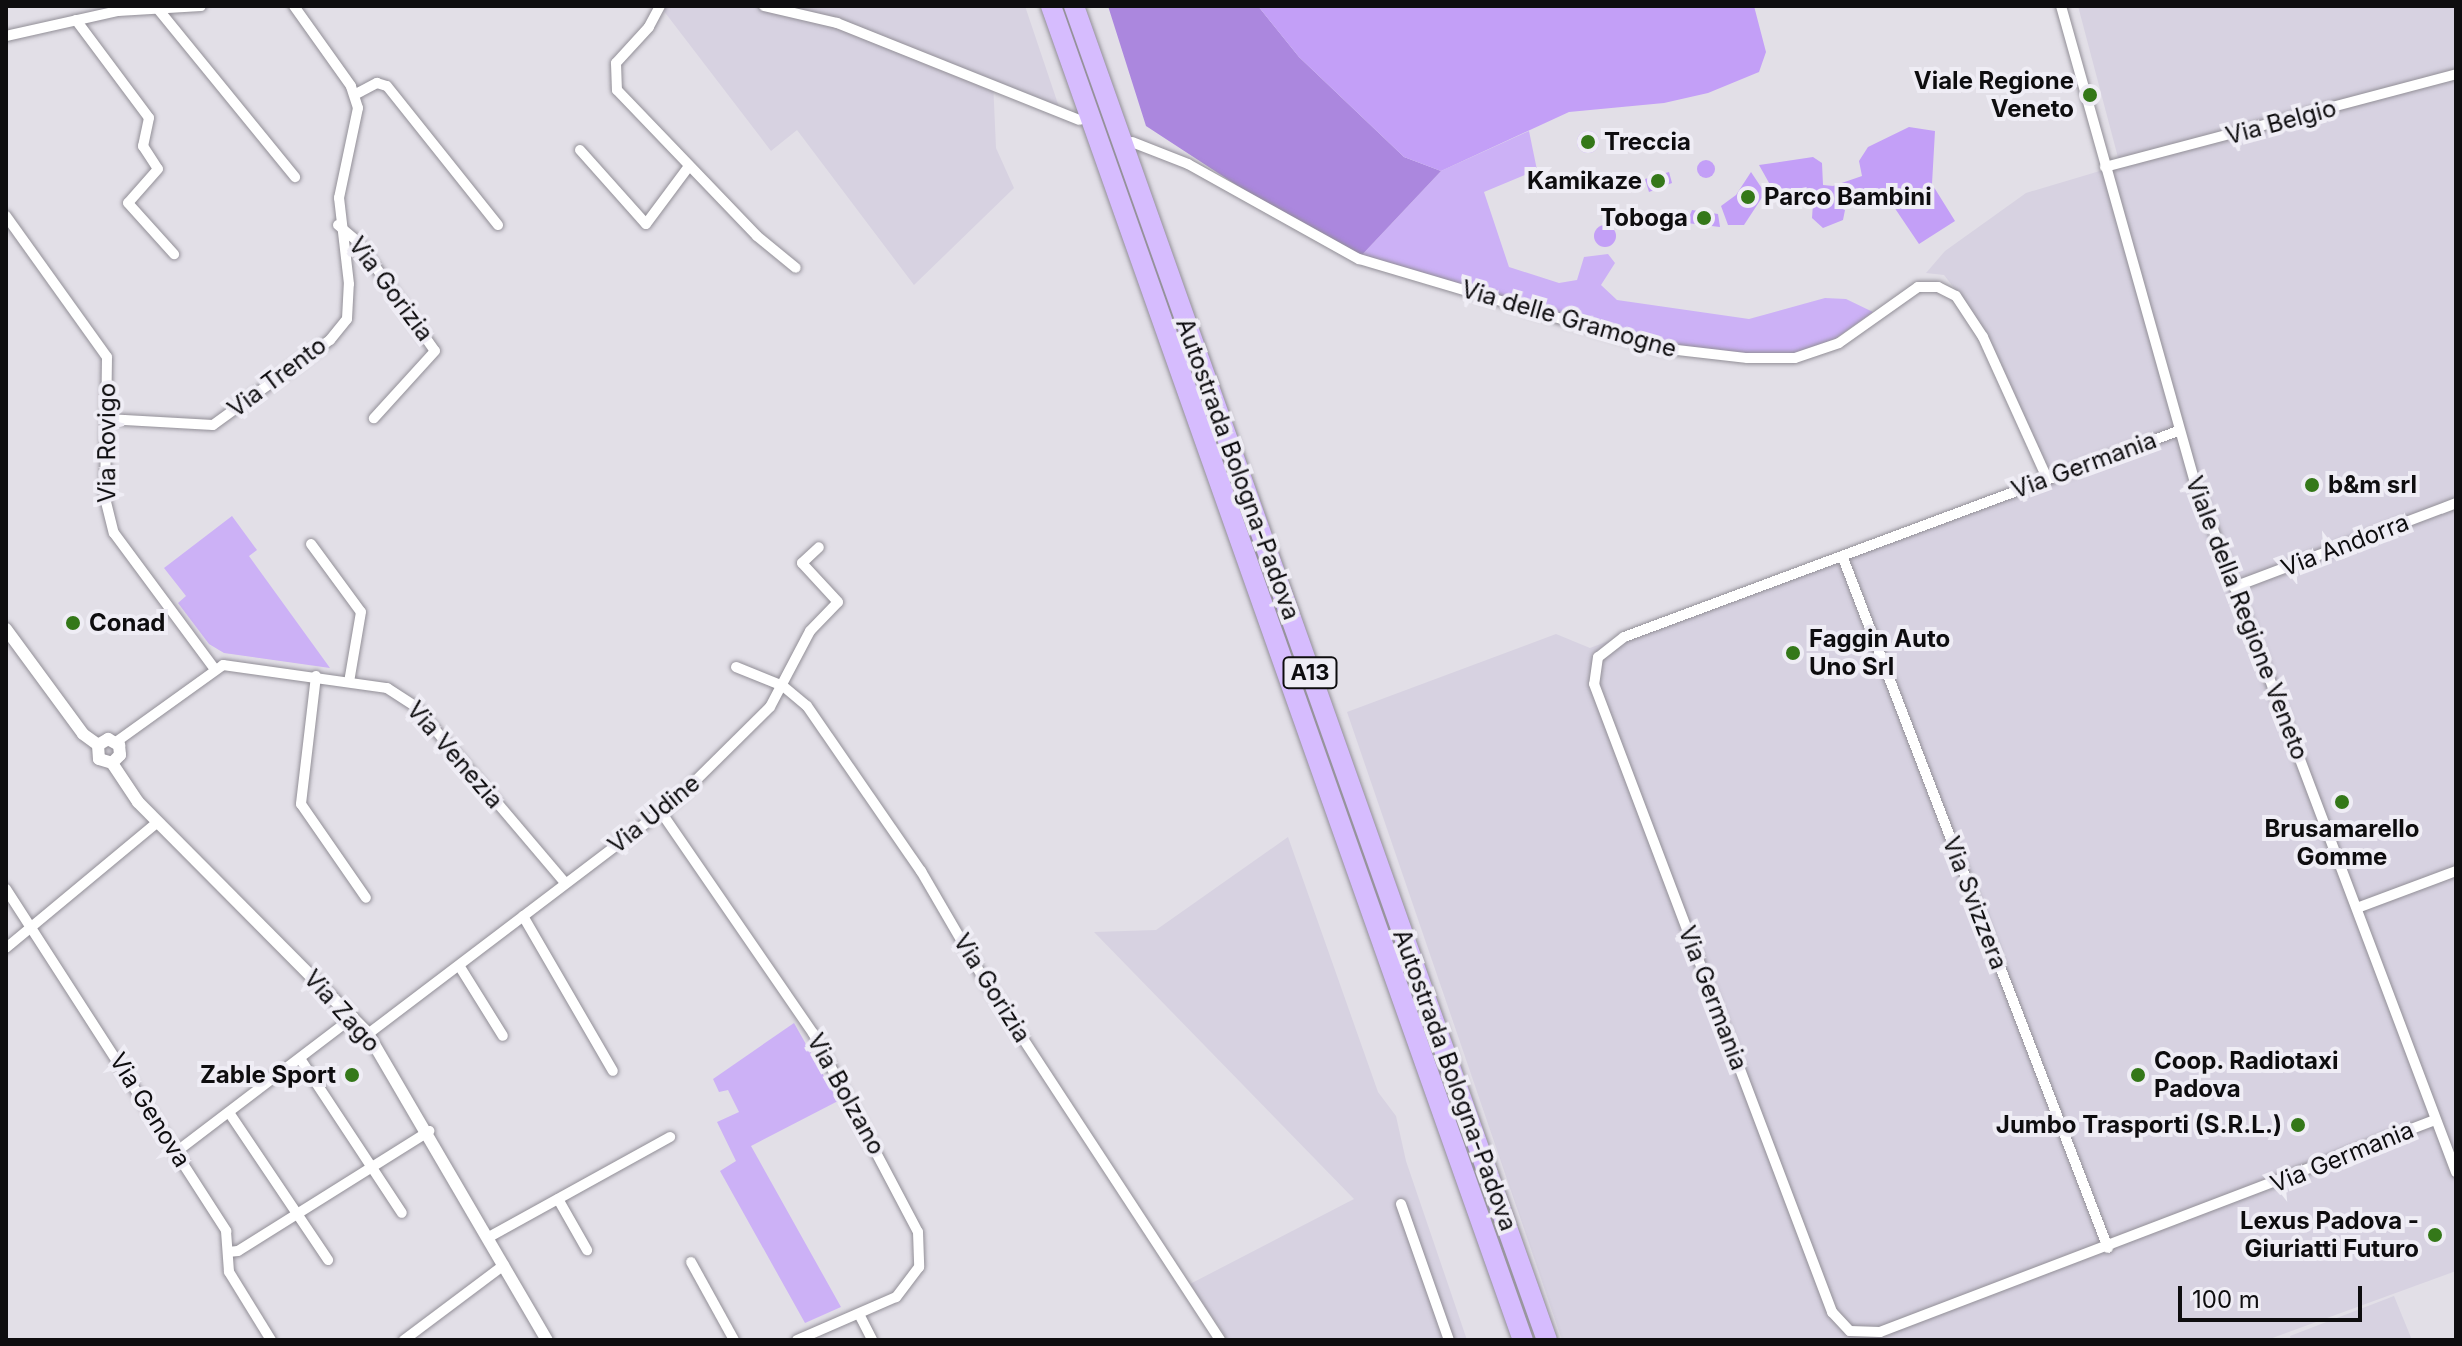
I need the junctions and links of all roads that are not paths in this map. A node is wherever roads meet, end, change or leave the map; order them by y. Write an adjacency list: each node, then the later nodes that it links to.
1 (201, 6): 9 (street)
2 (294, 6): 13 (street)
3 (660, 6): 17 (street)
4 (764, 6): 14 (street)
5 (1051, 6): 86 (highway, Autostrada Bologna-Padova / A13)
6 (1074, 6): 87 (highway, Autostrada Bologna-Padova / A13)
7 (2061, 6): 18 (street, Viale della Regione Veneto)
8 (118, 9): 9 (street); 10 (street)
9 (158, 9): 19 (street)
10 (76, 20): 11 (street); 23 (street)
11 (6, 36)
12 (2456, 74): 18 (street, Via Belgio)
13 (356, 94): 21 (street, Via Gorizia); 22 (street)
14 (1079, 120)
15 (1132, 142): 28 (street, Via delle Gramogne)
16 (580, 150): 17 (street)
17 (689, 166): 24 (street)
18 (2105, 167): 27 (street, Viale della Regione Veneto)
19 (295, 177)
20 (6, 216): 26 (street, Via Rovigo)
21 (338, 225): 25 (street, Via Gorizia); 26 (street, Via Trento)
22 (498, 225)
23 (174, 254)
24 (796, 268)
25 (374, 418)
26 (107, 419): 36 (street, Via Rovigo)
27 (2178, 431): 28 (street, Via Germania); 33 (street, Viale della Regione Veneto)
28 (2047, 478): 32 (street, Via Germania)
29 (2456, 503): 33 (street, Via Andorra)
30 (311, 544): 38 (street)
31 (819, 547): 39 (street, Via Udine)
32 (1843, 558): 71 (street, Via Svizzera); 71 (street, Via Germania)
33 (2234, 587): 49 (street, Viale della Regione Veneto)
34 (6, 629): 41 (street, Via Zago)
35 (736, 667): 39 (street, Via Gorizia)
36 (214, 668): 37 (street, Via Venezia); 40 (street)
37 (316, 676): 38 (street, Via Venezia); 48 (street)
38 (349, 682): 46 (street, Via Venezia)
39 (783, 686): 43 (street, Via Udine); 84 (street, Via Gorizia)
40 (116, 742): 41 (street); 42 (street)
41 (98, 745): 42 (street, Via Zago)
42 (112, 763): 44 (street, Via Zago)
43 (661, 812): 46 (street, Via Udine); 77 (street, Via Bolzano)
44 (158, 822): 51 (street); 54 (street, Via Zago)
45 (2456, 871): 49 (street)
46 (565, 883): 50 (street, Via Udine)
47 (6, 889): 51 (street, Via Genova)
48 (366, 898)
49 (2357, 908): 60 (street, Viale della Regione Veneto)
50 (523, 916): 53 (street, Via Udine); 58 (street)
51 (33, 926): 52 (street); 63 (street, Via Genova)
52 (6, 948)
53 (460, 967): 55 (street, Via Udine); 56 (street)
54 (353, 1017): 55 (street, Via Zago); 57 (street)
55 (368, 1034): 61 (street, Via Zago)
56 (503, 1036)
57 (301, 1060): 59 (street); 64 (street)
58 (613, 1071)
59 (230, 1114): 63 (street); 69 (street)
60 (2435, 1120): 65 (street, Viale della Regione Veneto); 71 (street, Via Germania)
61 (429, 1131): 64 (street); 70 (street, Via Zago)
62 (670, 1137): 66 (street)
63 (176, 1152): 73 (street, Via Genova)
64 (371, 1167): 68 (street); 69 (street)
65 (2456, 1172)
66 (558, 1199): 70 (street); 72 (street)
67 (1401, 1204): 85 (street)
68 (402, 1213)
69 (296, 1214): 73 (street); 74 (street)
70 (489, 1237): 76 (street, Via Zago)
71 (2108, 1248)
72 (587, 1250)
73 (228, 1252): 78 (street, Via Genova)
74 (328, 1260)
75 (691, 1262): 81 (street)
76 (504, 1265): 79 (street); 80 (street, Via Zago)
77 (859, 1314): 82 (street, Via Bolzano); 83 (street)
78 (271, 1340)
79 (404, 1340)
80 (547, 1340)
81 (734, 1340)
82 (797, 1340)
83 (872, 1340)
84 (1220, 1340)
85 (1449, 1340)
86 (1523, 1340)
87 (1547, 1340)

